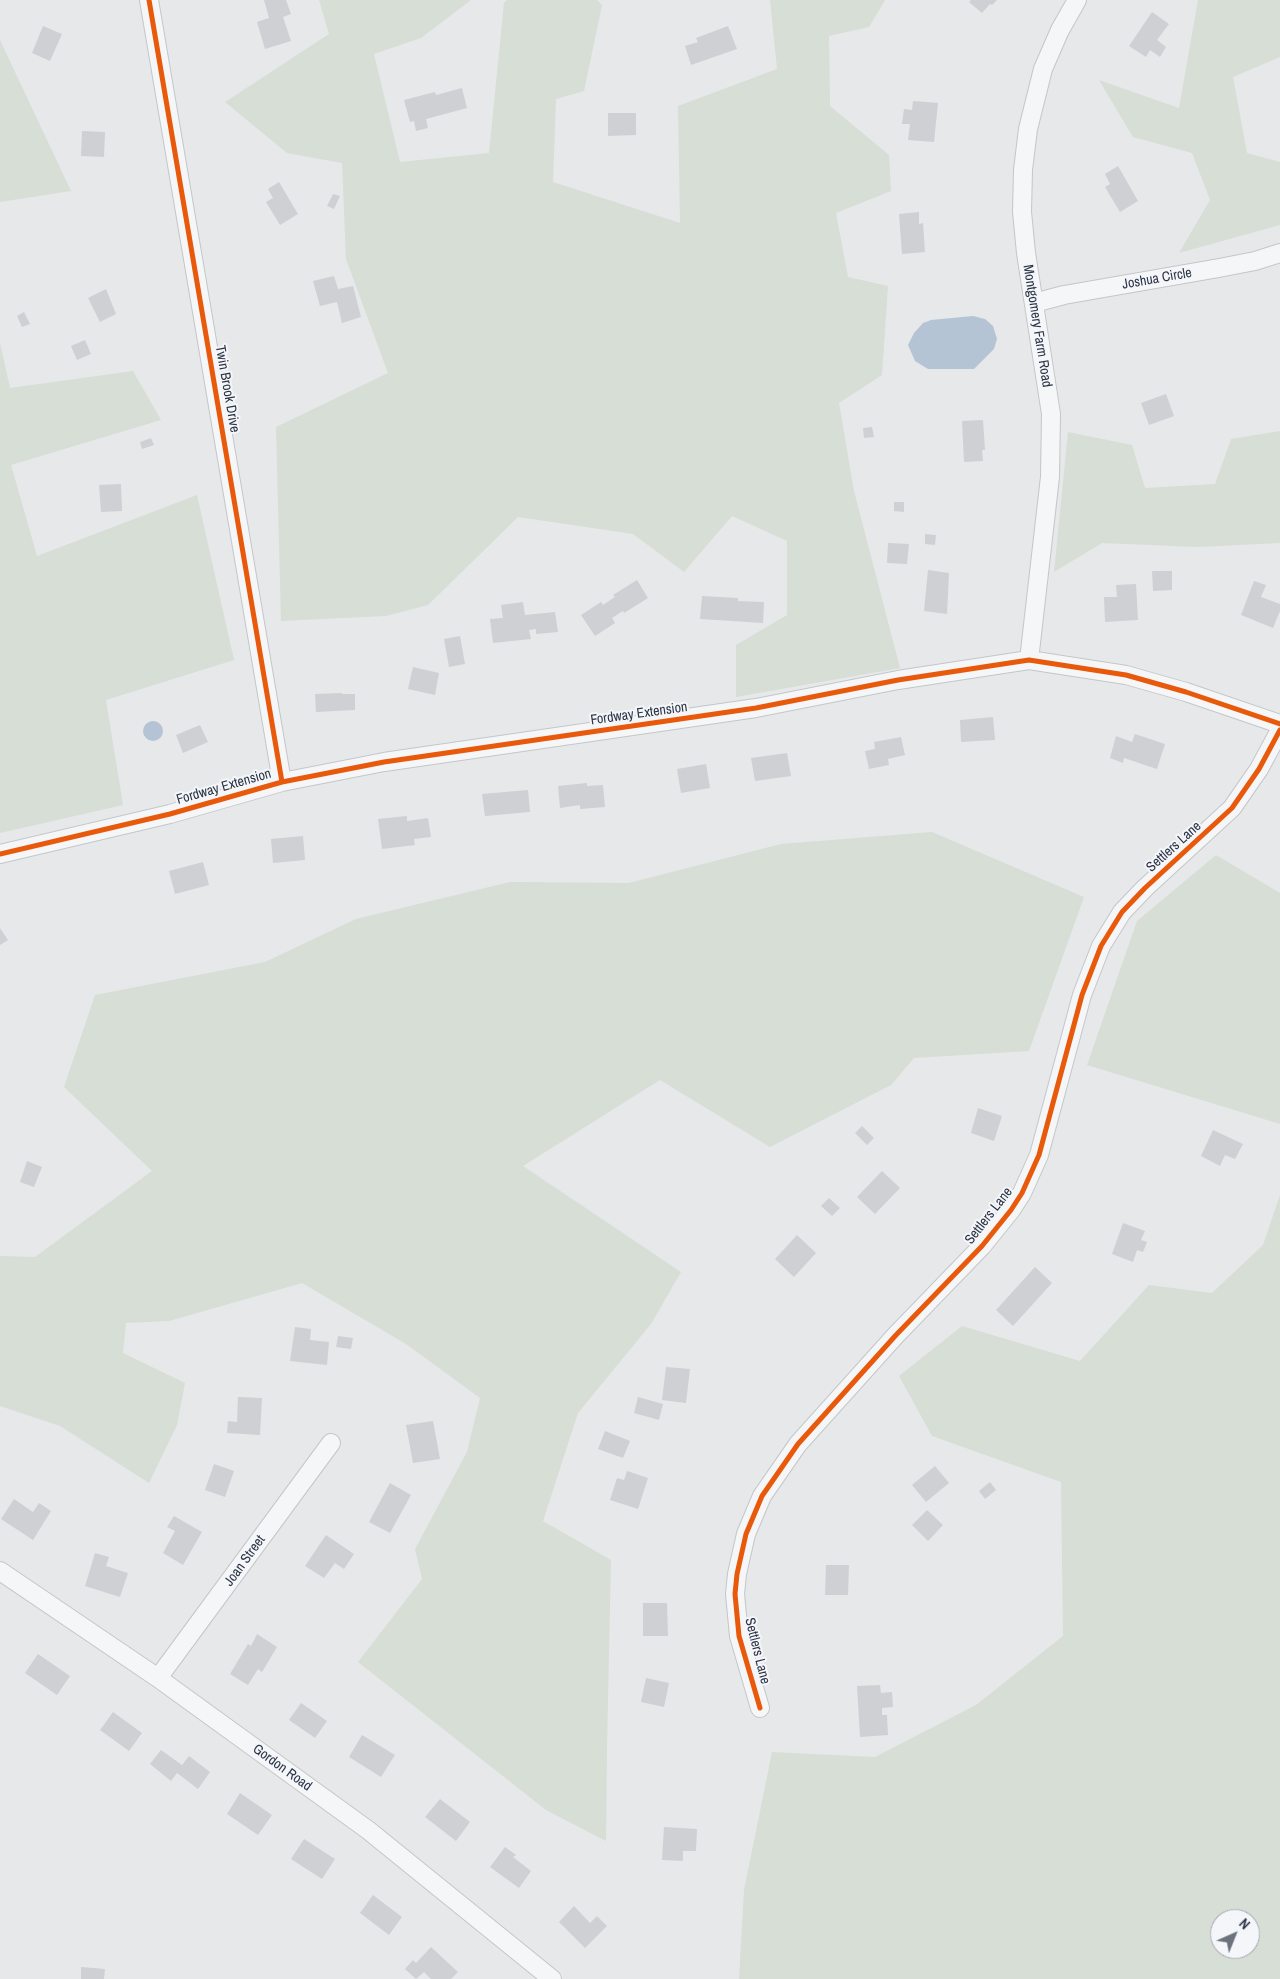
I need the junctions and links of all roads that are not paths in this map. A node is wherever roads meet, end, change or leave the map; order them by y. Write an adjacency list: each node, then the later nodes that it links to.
1 (149, 0): 8 (street, Twin Brook Drive)
2 (1077, 0): 4 (street, Montgomery Farm Road)
3 (1280, 253): 4 (street, Joshua Circle)
4 (1034, 303): 5 (street, Montgomery Farm Road)
5 (1030, 660): 6 (street, Fordway Extension); 8 (street, Fordway Extension)
6 (1280, 724)
7 (1280, 730): 13 (street, Settlers Lane)
8 (282, 782): 9 (street, Fordway Extension)
9 (0, 854)
10 (331, 1443): 12 (street, Joan Street)
11 (0, 1571): 12 (street, Gordon Road)
12 (158, 1678): 14 (street, Gordon Road)
13 (760, 1708)
14 (552, 1979)

